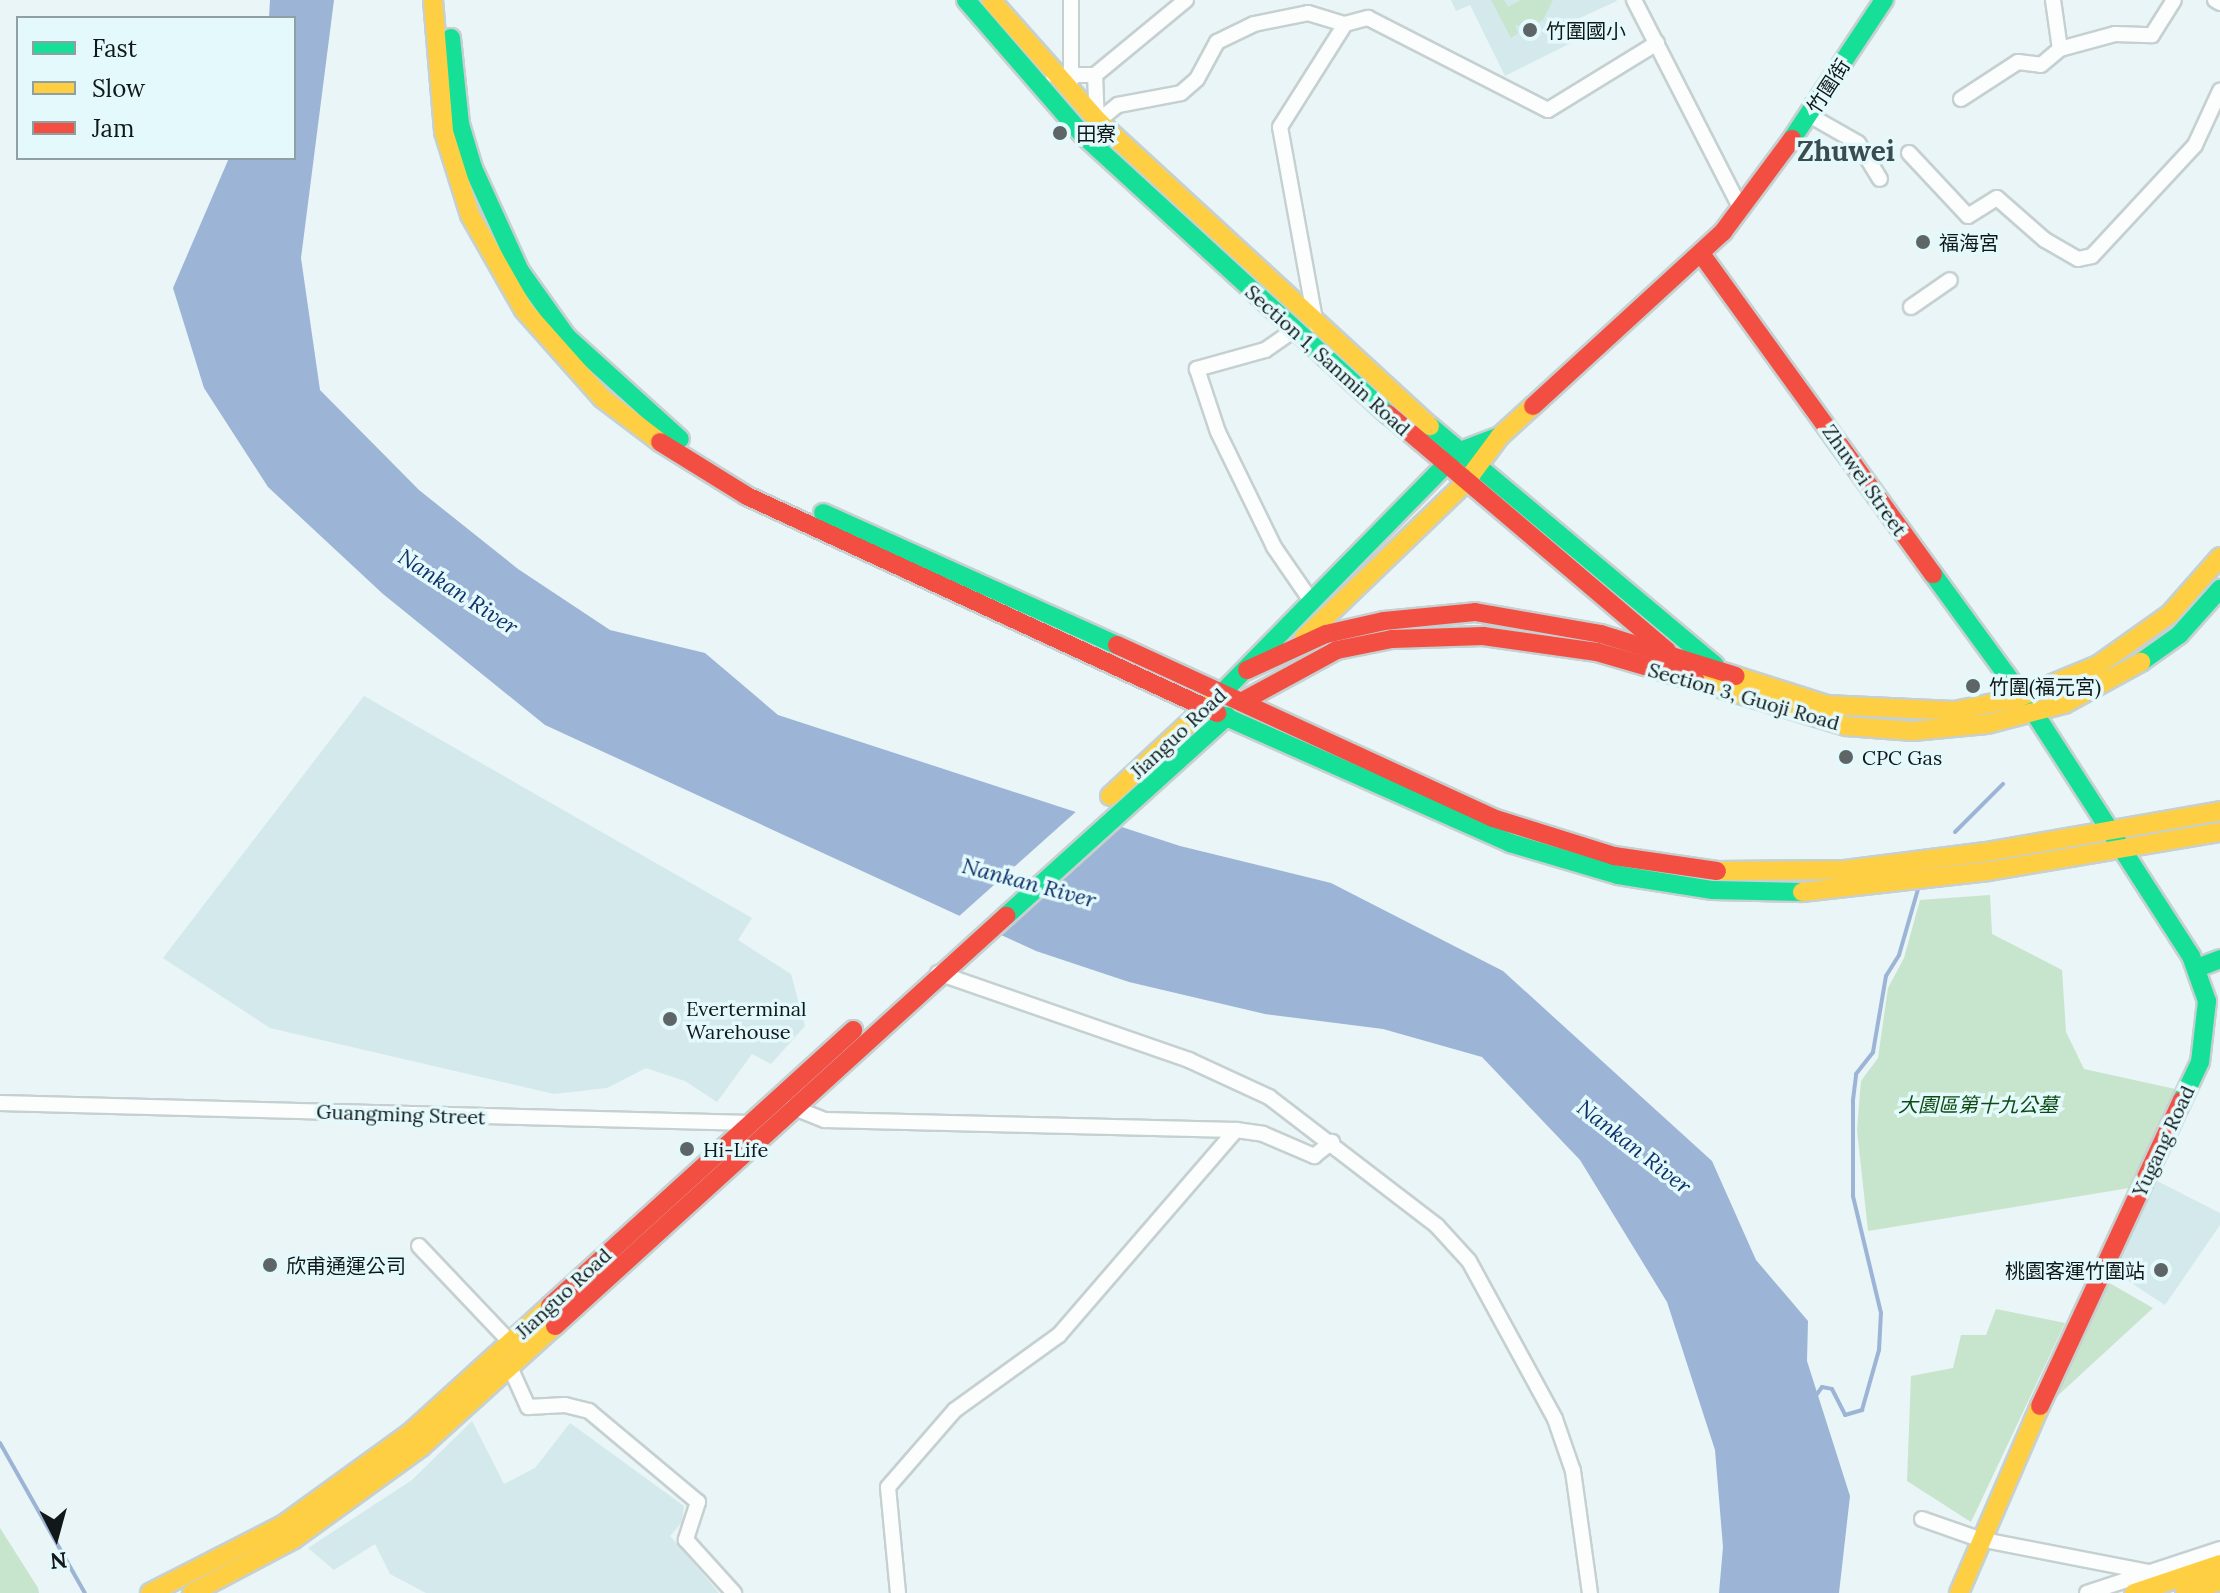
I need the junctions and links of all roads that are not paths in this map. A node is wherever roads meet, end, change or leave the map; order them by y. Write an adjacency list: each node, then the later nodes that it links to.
1 (433, 0): 46 (main road)
2 (450, 0): 43 (main road)
3 (966, 0): 20 (main road, Section 1, Sanmin Road)
4 (991, 0): 15 (main road, Section 1, Sanmin Road)
5 (1071, 0): 15 (street)
6 (1186, 0): 14 (street)
7 (1634, 0): 12 (street)
8 (1884, 0): 18 (main road, 竹圍街)
9 (2053, 0): 13 (street)
10 (2174, 0): 13 (street)
11 (1345, 24): 12 (street); 19 (street); 27 (street)
12 (1657, 43): 23 (street)
13 (2060, 49): 17 (street)
14 (1095, 75): 15 (street); 19 (street)
15 (1065, 81): 19 (main road, Section 1, Sanmin Road)
16 (2220, 91): 21 (street)
17 (1961, 99)
18 (1809, 115): 22 (street); 23 (main road, 竹圍街)
19 (1098, 121): 20 (street); 27 (main road, Section 1, Sanmin Road)
20 (1083, 135): 28 (main road, Section 1, Sanmin Road)
21 (1909, 153)
22 (1880, 179)
23 (1741, 209): 24 (main road, 竹圍街)
24 (1702, 255): 29 (main road, 竹圍街); 45 (main road, Zhuwei Street)
25 (1950, 280): 26 (street)
26 (1911, 307)
27 (1316, 325): 30 (main road, Section 1, Sanmin Road)
28 (1294, 330): 30 (main road, Section 1, Sanmin Road); 35 (street)
29 (1500, 436): 30 (main road); 31 (main road)
30 (1451, 458): 31 (main road, Section 1, Sanmin Road); 32 (main road, Section 1, Sanmin Road); 35 (main road)
31 (1479, 469): 32 (main road); 41 (main road, Section 1, Sanmin Road)
32 (1465, 483): 38 (main road); 39 (main road, Section 1, Sanmin Road)
33 (2220, 557): 45 (main road, Section 3, Guoji Road)
34 (2220, 589): 37 (main road, Section 3, Guoji Road)
35 (1312, 602): 40 (main road)
36 (2220, 611): 37 (main road)
37 (2179, 635): 45 (main road, Section 3, Guoji Road)
38 (1294, 647): 39 (main road, Section 3, Guoji Road); 40 (main road, Section 3, Guoji Road); 44 (main road)
39 (1675, 658): 41 (main road, Section 3, Guoji Road); 42 (main road, Section 1, Sanmin Road)
40 (1247, 670): 43 (main road, Jianguo Road)
41 (1728, 674): 45 (main road, Section 3, Guoji Road)
42 (1717, 690): 44 (main road, Section 3, Guoji Road); 45 (main road, Section 3, Guoji Road)
43 (1223, 692): 44 (main road); 46 (main road, Jianguo Road)
44 (1243, 701): 47 (main road, Jianguo Road); 50 (main road)
45 (2027, 706): 50 (main road, Yugang Road)
46 (1207, 707): 47 (main road); 48 (main road, Jianguo Road)
47 (1227, 716): 48 (main road, Jianguo Road); 52 (main road)
48 (1119, 800): 53 (main road)
49 (2220, 811): 50 (main road)
50 (2109, 830): 52 (main road, Yugang Road)
51 (2220, 832): 52 (main road)
52 (2122, 848): 55 (main road, Yugang Road)
53 (951, 951): 56 (main road, Jianguo Road); 59 (main road, Jianguo Road)
54 (2220, 959): 55 (main road)
55 (2197, 968): 67 (main road, Yugang Road)
56 (938, 973): 58 (main road, Jianguo Road); 62 (street)
57 (0, 1103): 59 (street, Guangming Street)
58 (792, 1107): 60 (main road, Jianguo Road); 61 (street)
59 (745, 1123): 60 (street, Guangming Street); 64 (main road, Jianguo Road)
60 (775, 1124): 65 (main road, Jianguo Road)
61 (1236, 1130): 62 (street); 75 (street)
62 (1332, 1142): 76 (street)
63 (419, 1246): 64 (street)
64 (510, 1342): 72 (main road, Jianguo Road)
65 (510, 1367): 73 (main road, Jianguo Road); 74 (street)
66 (1922, 1519): 67 (street)
67 (1979, 1539): 70 (street); 77 (main road, Yugang Road)
68 (2220, 1549): 70 (street)
69 (2220, 1564): 79 (main road)
70 (2148, 1572): 78 (street)
71 (2220, 1581): 80 (main road)
72 (150, 1593)
73 (192, 1593)
74 (734, 1593)
75 (898, 1593)
76 (1590, 1593)
77 (1959, 1593)
78 (2087, 1593)
79 (2134, 1593)
80 (2185, 1593)

